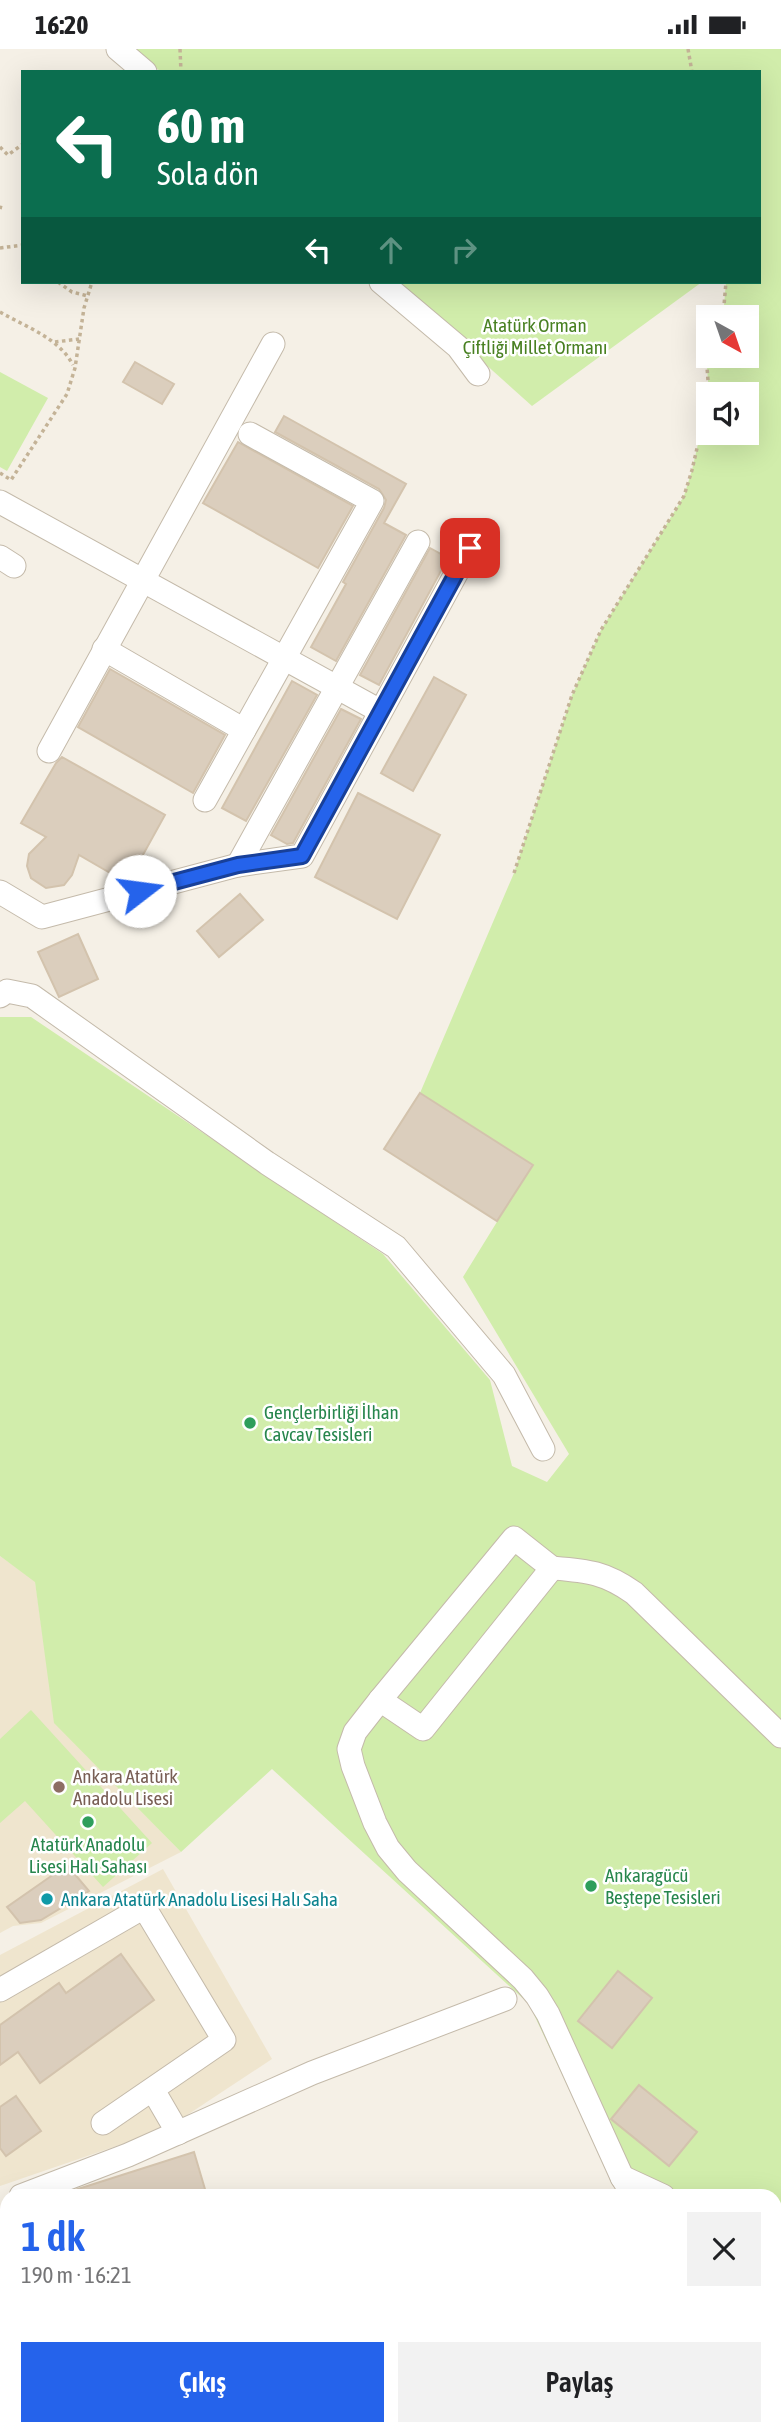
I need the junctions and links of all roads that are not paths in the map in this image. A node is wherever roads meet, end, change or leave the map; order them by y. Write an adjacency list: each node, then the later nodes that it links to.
1 (118, 49): 2 (street)
2 (143, 70)
3 (383, 284): 5 (street)
4 (273, 344): 10 (street)
5 (478, 374)
6 (250, 435): 12 (street)
7 (0, 502): 10 (street)
8 (418, 542): 13 (street)
9 (470, 548): 14 (street)
10 (142, 582): 11 (street); 12 (street)
11 (104, 649): 15 (street); 16 (street)
12 (284, 658): 13 (street); 15 (street)
13 (337, 688): 14 (street); 18 (street)
14 (380, 711): 18 (street)
15 (244, 730): 17 (street)
16 (49, 751)
17 (205, 800)
18 (238, 865): 19 (street)
19 (0, 892)
20 (0, 996): 21 (street)
21 (543, 1449)
22 (552, 1568): 23 (street); 23 (street); 24 (street)
23 (380, 1700): 30 (street)
24 (781, 1737)
25 (0, 1990): 27 (street)
26 (505, 1999): 29 (street)
27 (153, 2090): 28 (street); 29 (street)
28 (103, 2123)
29 (178, 2133): 31 (street)
30 (628, 2187)
31 (39, 2189)

